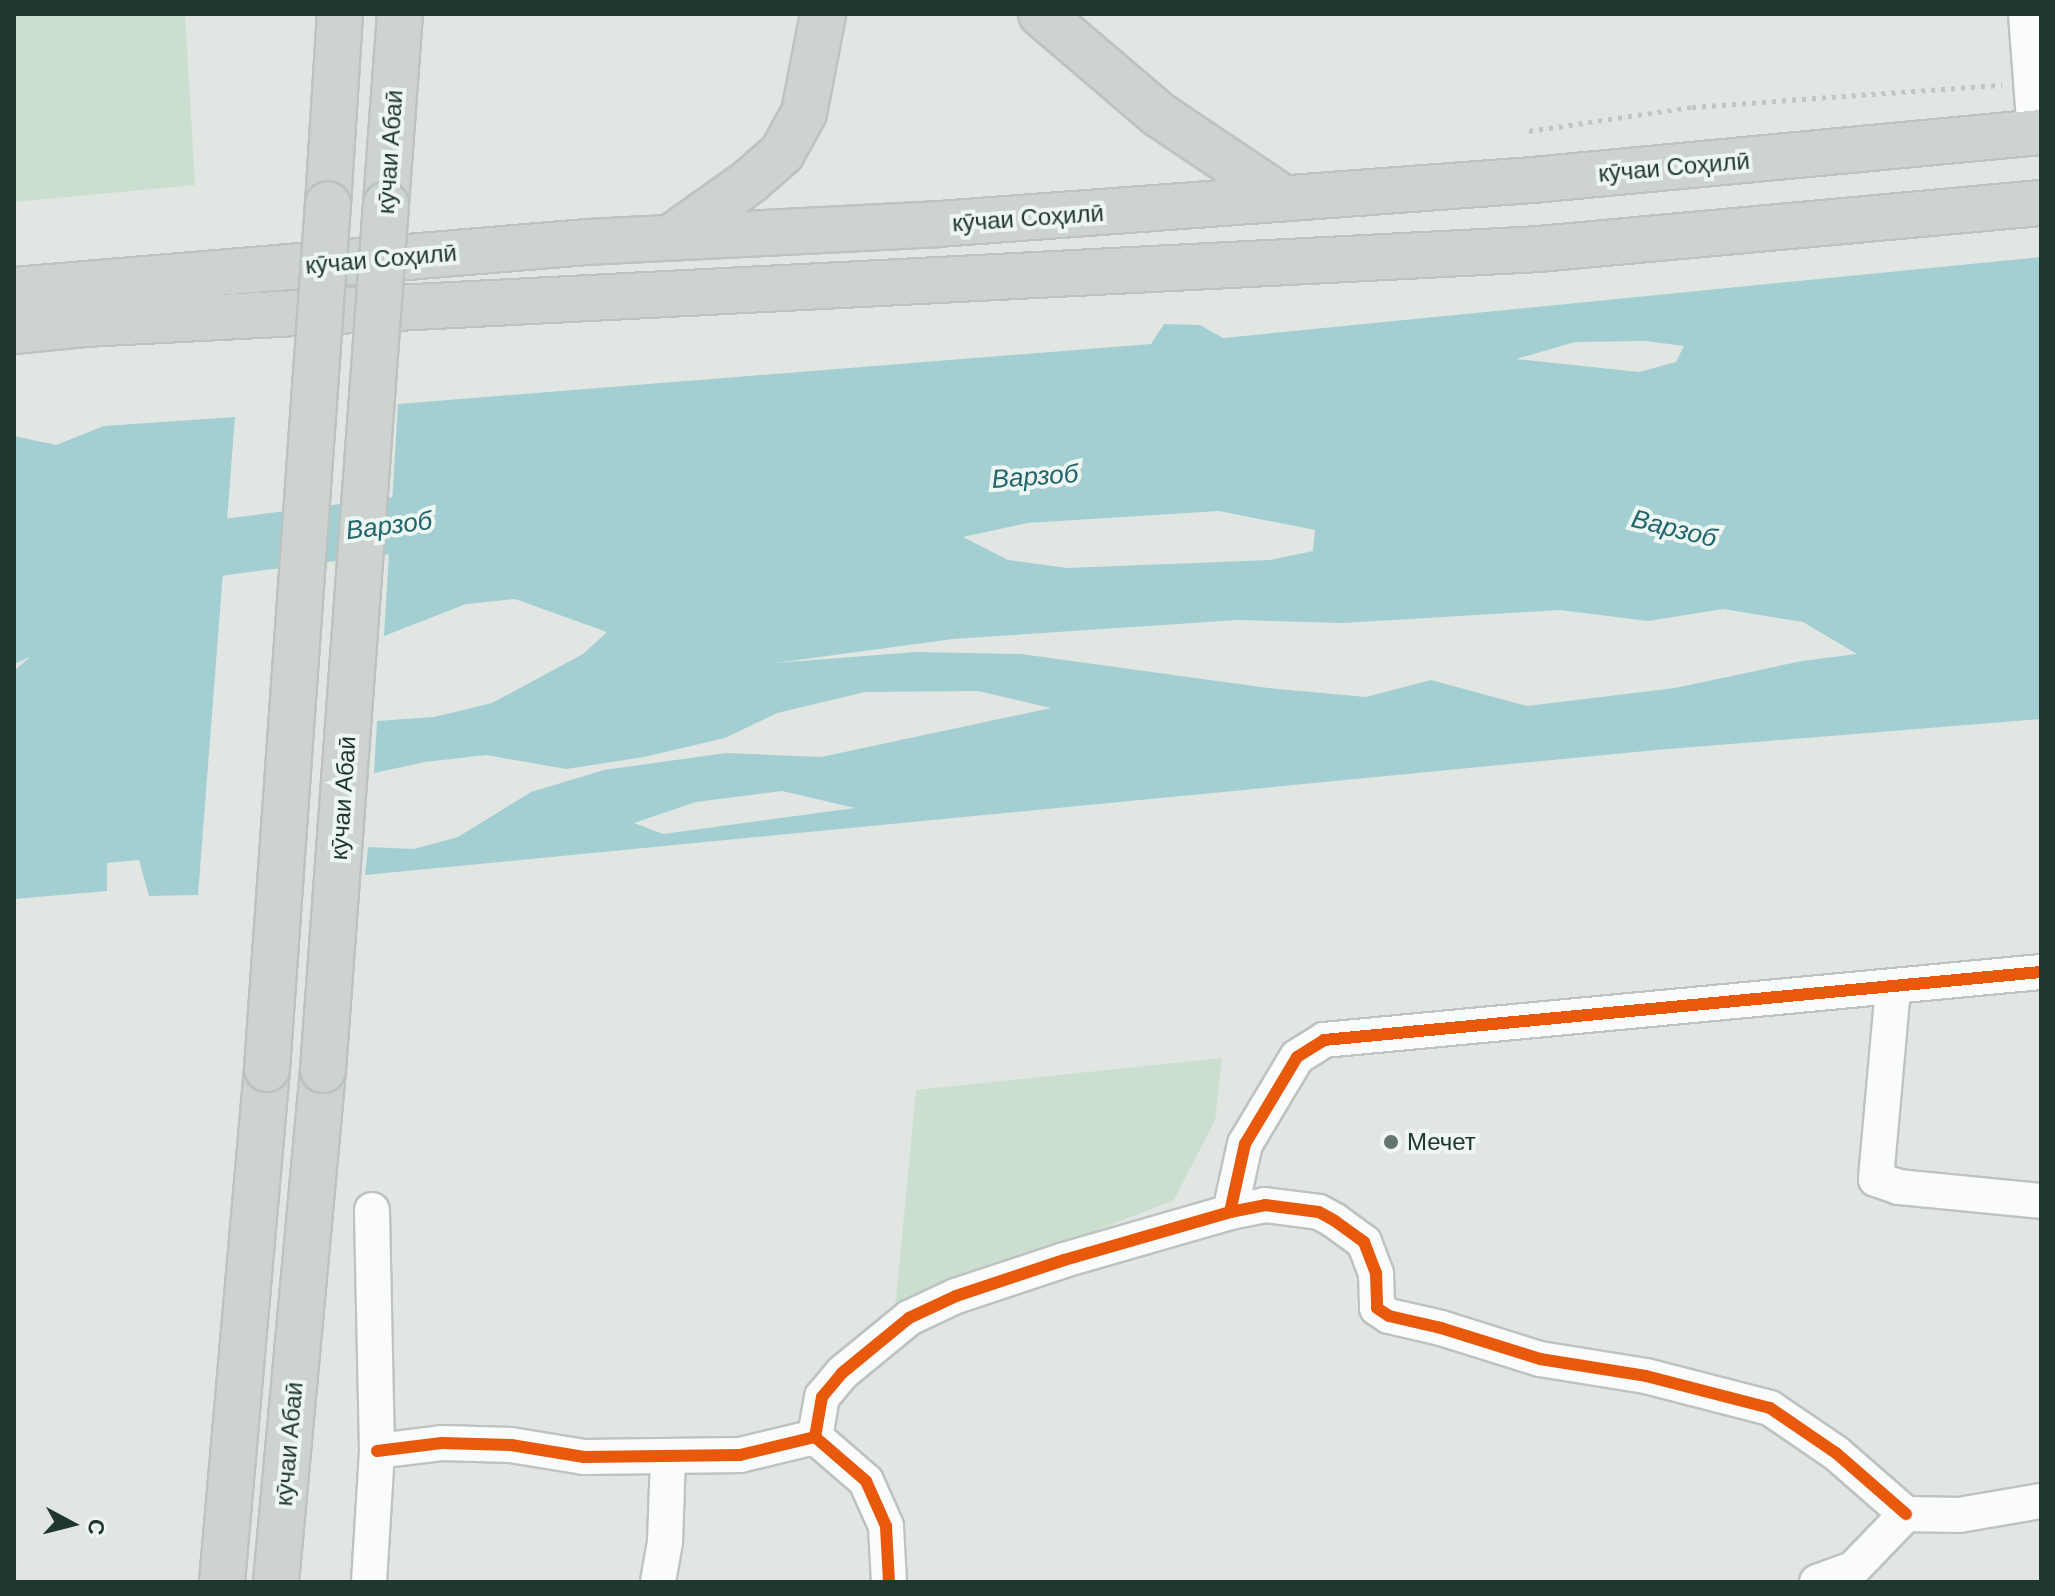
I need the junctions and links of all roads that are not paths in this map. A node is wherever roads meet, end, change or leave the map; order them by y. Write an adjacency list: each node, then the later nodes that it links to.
1 (340, 14): 22 (main road, bridge)
2 (400, 14): 23 (main road, кӯчаи Абаӣ, bridge)
3 (823, 14): 9 (main road)
4 (1041, 14): 7 (main road)
5 (2026, 14): 6 (street)
6 (2038, 132): 7 (main road, кӯчаи Соҳилӣ)
7 (1283, 198): 9 (main road, кӯчаи Соҳилӣ)
8 (2041, 203): 11 (main road)
9 (673, 236): 10 (main road, кӯчаи Соҳилӣ)
10 (14, 290)
11 (14, 331)
12 (2041, 972): 13 (street)
13 (1893, 988): 14 (street); 16 (street)
14 (2041, 1201)
15 (372, 1210): 18 (street)
16 (1230, 1212): 17 (street); 21 (street)
17 (815, 1437): 19 (street); 26 (street)
18 (377, 1451): 19 (street); 24 (street)
19 (668, 1457): 25 (street)
20 (2041, 1501): 21 (street)
21 (1906, 1514): 27 (street)
22 (222, 1582)
23 (276, 1582)
24 (369, 1582)
25 (658, 1582)
26 (889, 1582)
27 (1818, 1582)

